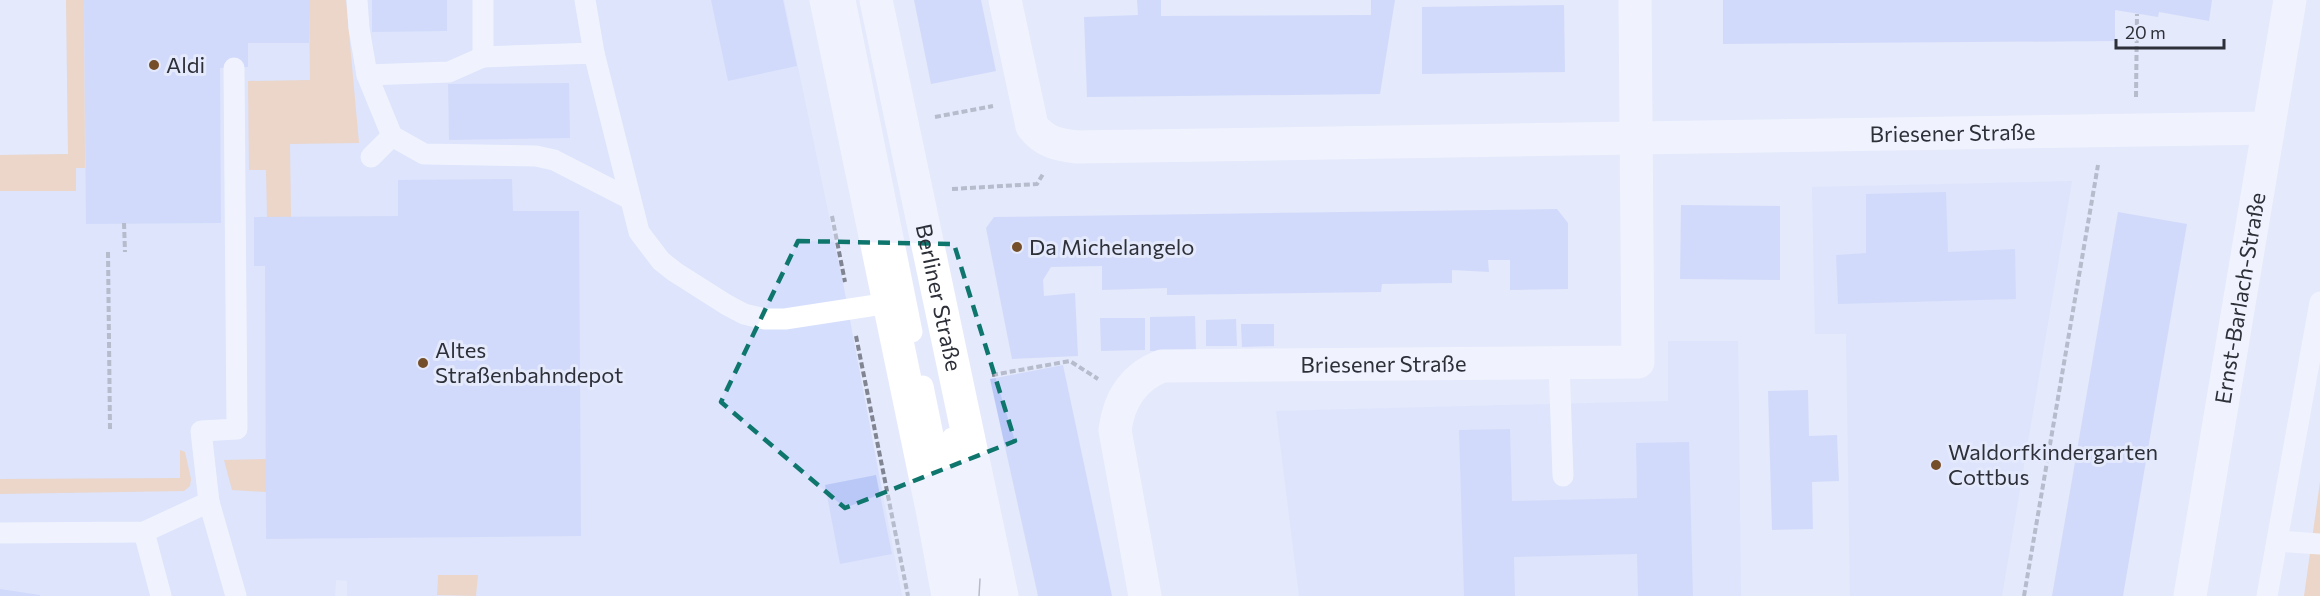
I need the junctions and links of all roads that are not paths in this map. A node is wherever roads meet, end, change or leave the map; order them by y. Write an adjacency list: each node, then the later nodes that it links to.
1 (357, 0): 14 (lane)
2 (483, 0): 12 (lane)
3 (585, 0): 11 (lane)
4 (826, 0): 20 (street)
5 (845, 0): 32 (lane)
6 (862, 0): 33 (lane)
7 (876, 0): 34 (street, Berliner Straße)
8 (1005, 0): 17 (street, Briesener Straße)
9 (1635, 0): 17 (street)
10 (2290, 0): 15 (street, Ernst-Barlach-Straße)
11 (594, 54): 12 (lane); 19 (lane)
12 (483, 57): 14 (lane)
13 (234, 68): 24 (lane)
14 (367, 75): 16 (lane)
15 (2268, 129): 17 (street, Briesener Straße); 36 (street, Ernst-Barlach-Straße)
16 (392, 136): 18 (lane); 19 (lane)
17 (1637, 140): 22 (street, Briesener Straße)
18 (371, 157)
19 (630, 200): 20 (lane)
20 (889, 303): 31 (street)
21 (2320, 306): 27 (lane)
22 (1559, 362): 23 (lane); 35 (street, Briesener Straße)
23 (1563, 476)
24 (209, 502): 25 (lane); 30 (lane)
25 (144, 532): 26 (lane); 29 (lane)
26 (0, 533)
27 (2277, 541): 28 (lane); 37 (lane)
28 (2320, 544)
29 (161, 596)
30 (236, 596)
31 (948, 596)
32 (966, 596)
33 (983, 596)
34 (1002, 596)
35 (1145, 596)
36 (2190, 596)
37 (2267, 596)

